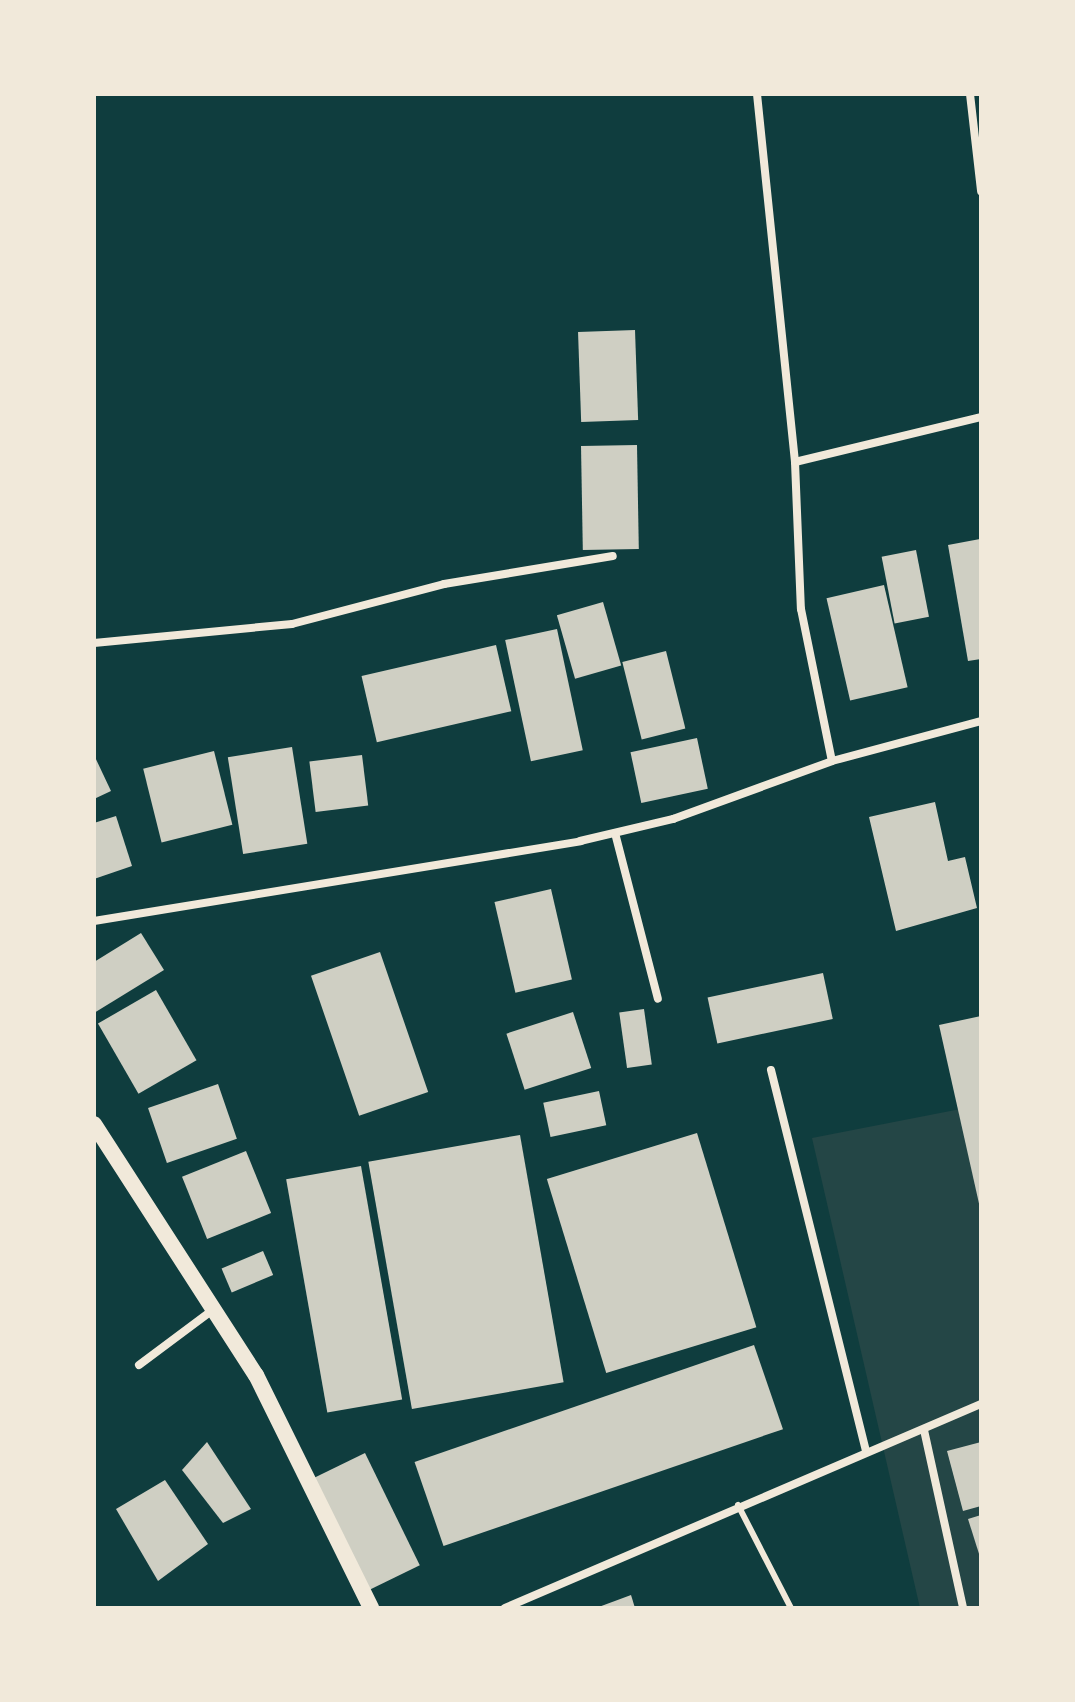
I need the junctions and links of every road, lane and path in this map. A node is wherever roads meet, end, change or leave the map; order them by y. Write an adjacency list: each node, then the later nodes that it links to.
1 (757, 94): 5 (street)
2 (974, 99): 3 (street)
3 (981, 191)
4 (981, 417): 5 (street)
5 (795, 462): 9 (street)
6 (613, 556): 7 (street)
7 (94, 643)
8 (981, 721): 9 (street)
9 (832, 761): 10 (street)
10 (615, 833): 11 (street); 12 (street)
11 (94, 921)
12 (658, 999)
13 (771, 1070): 19 (street)
14 (94, 1124): 15 (main road)
15 (215, 1308): 16 (street); 21 (main road)
16 (139, 1365)
17 (981, 1404): 18 (street)
18 (924, 1430): 19 (street); 24 (street)
19 (866, 1450): 20 (street)
20 (738, 1505): 22 (street); 23 (lane)
21 (371, 1608)
22 (505, 1608)
23 (791, 1608)
24 (963, 1608)

